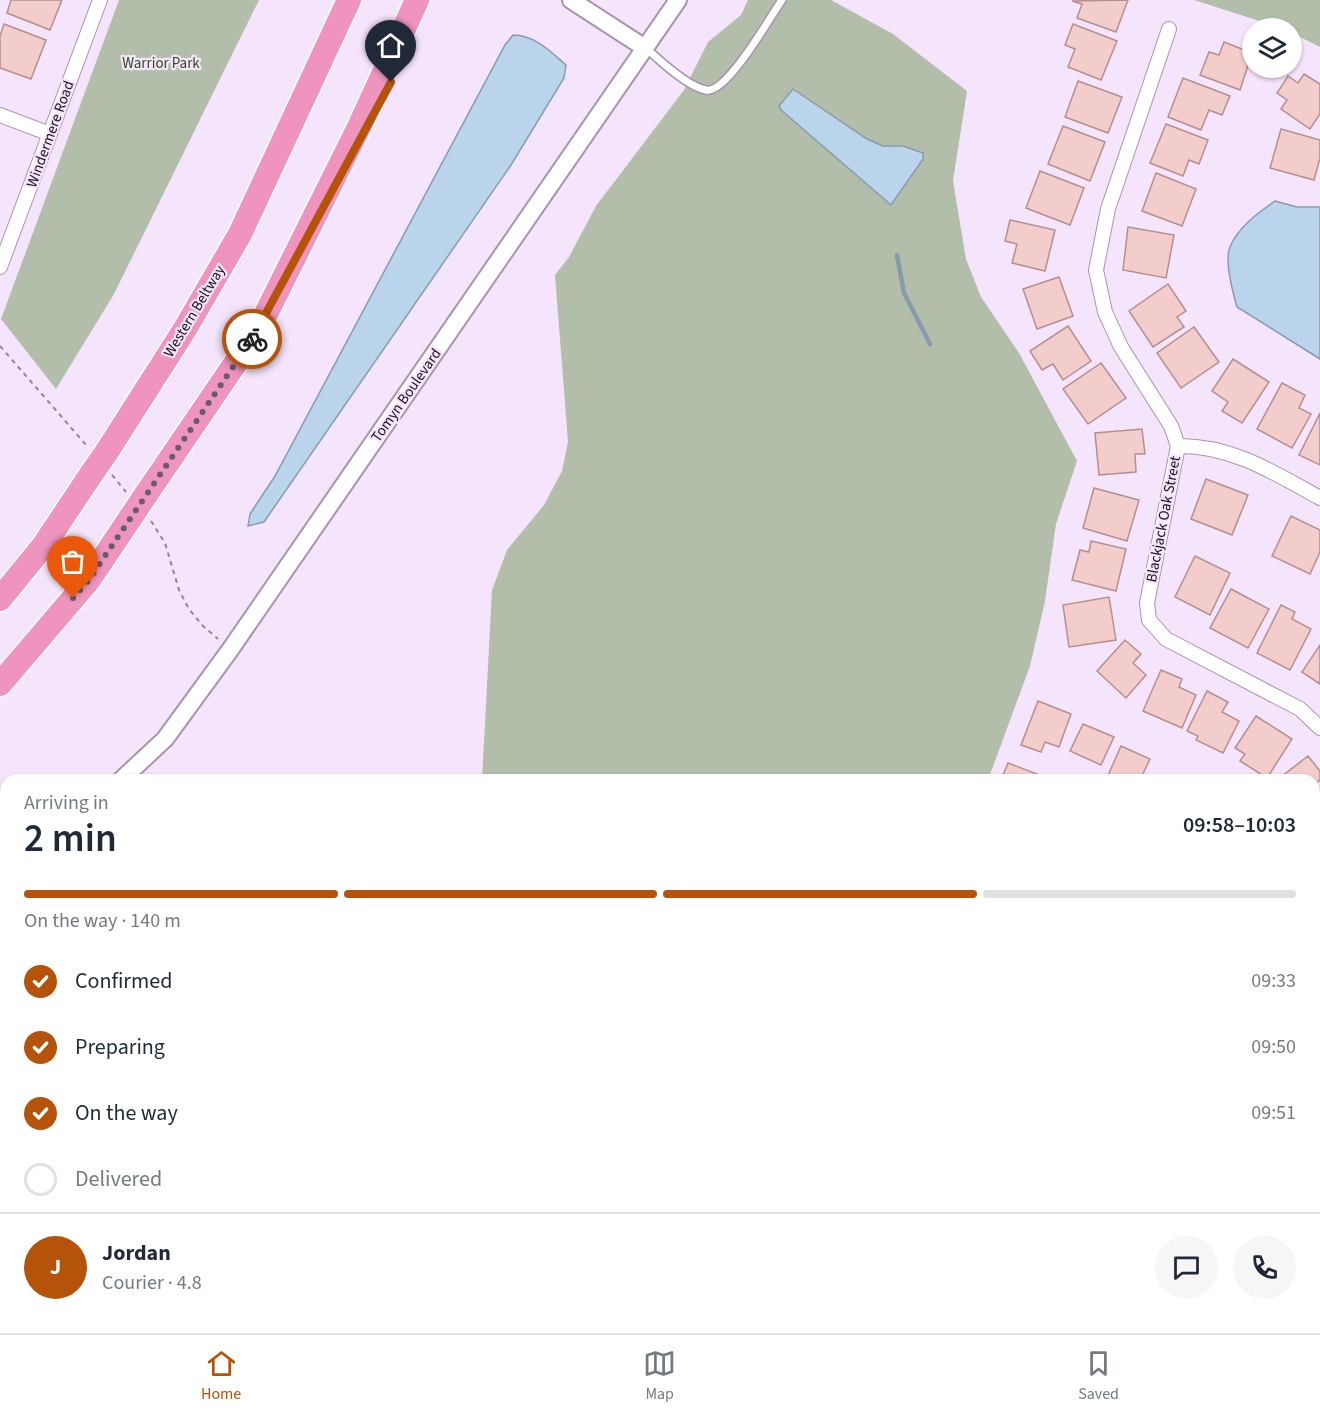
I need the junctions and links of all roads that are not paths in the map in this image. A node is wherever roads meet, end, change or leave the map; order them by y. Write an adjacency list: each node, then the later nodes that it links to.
1 (100, 0): 11 (street, Windermere Road)
2 (349, 0): 16 (highway, Western Beltway)
3 (417, 0): 13 (highway)
4 (435, 0): 13 (highway)
5 (571, 0): 9 (street)
6 (678, 0): 9 (street, Tomyn Boulevard)
7 (782, 0): 9 (lane)
8 (1169, 29): 14 (street, Blackjack Oak Street)
9 (645, 48): 19 (street, Tomyn Boulevard)
10 (0, 115): 11 (street)
11 (50, 134): 12 (street, Windermere Road)
12 (0, 267)
13 (258, 330): 17 (highway)
14 (1178, 446): 15 (street); 18 (street, Blackjack Oak Street)
15 (1320, 498)
16 (0, 599)
17 (0, 684)
18 (1320, 728)
19 (127, 774)

